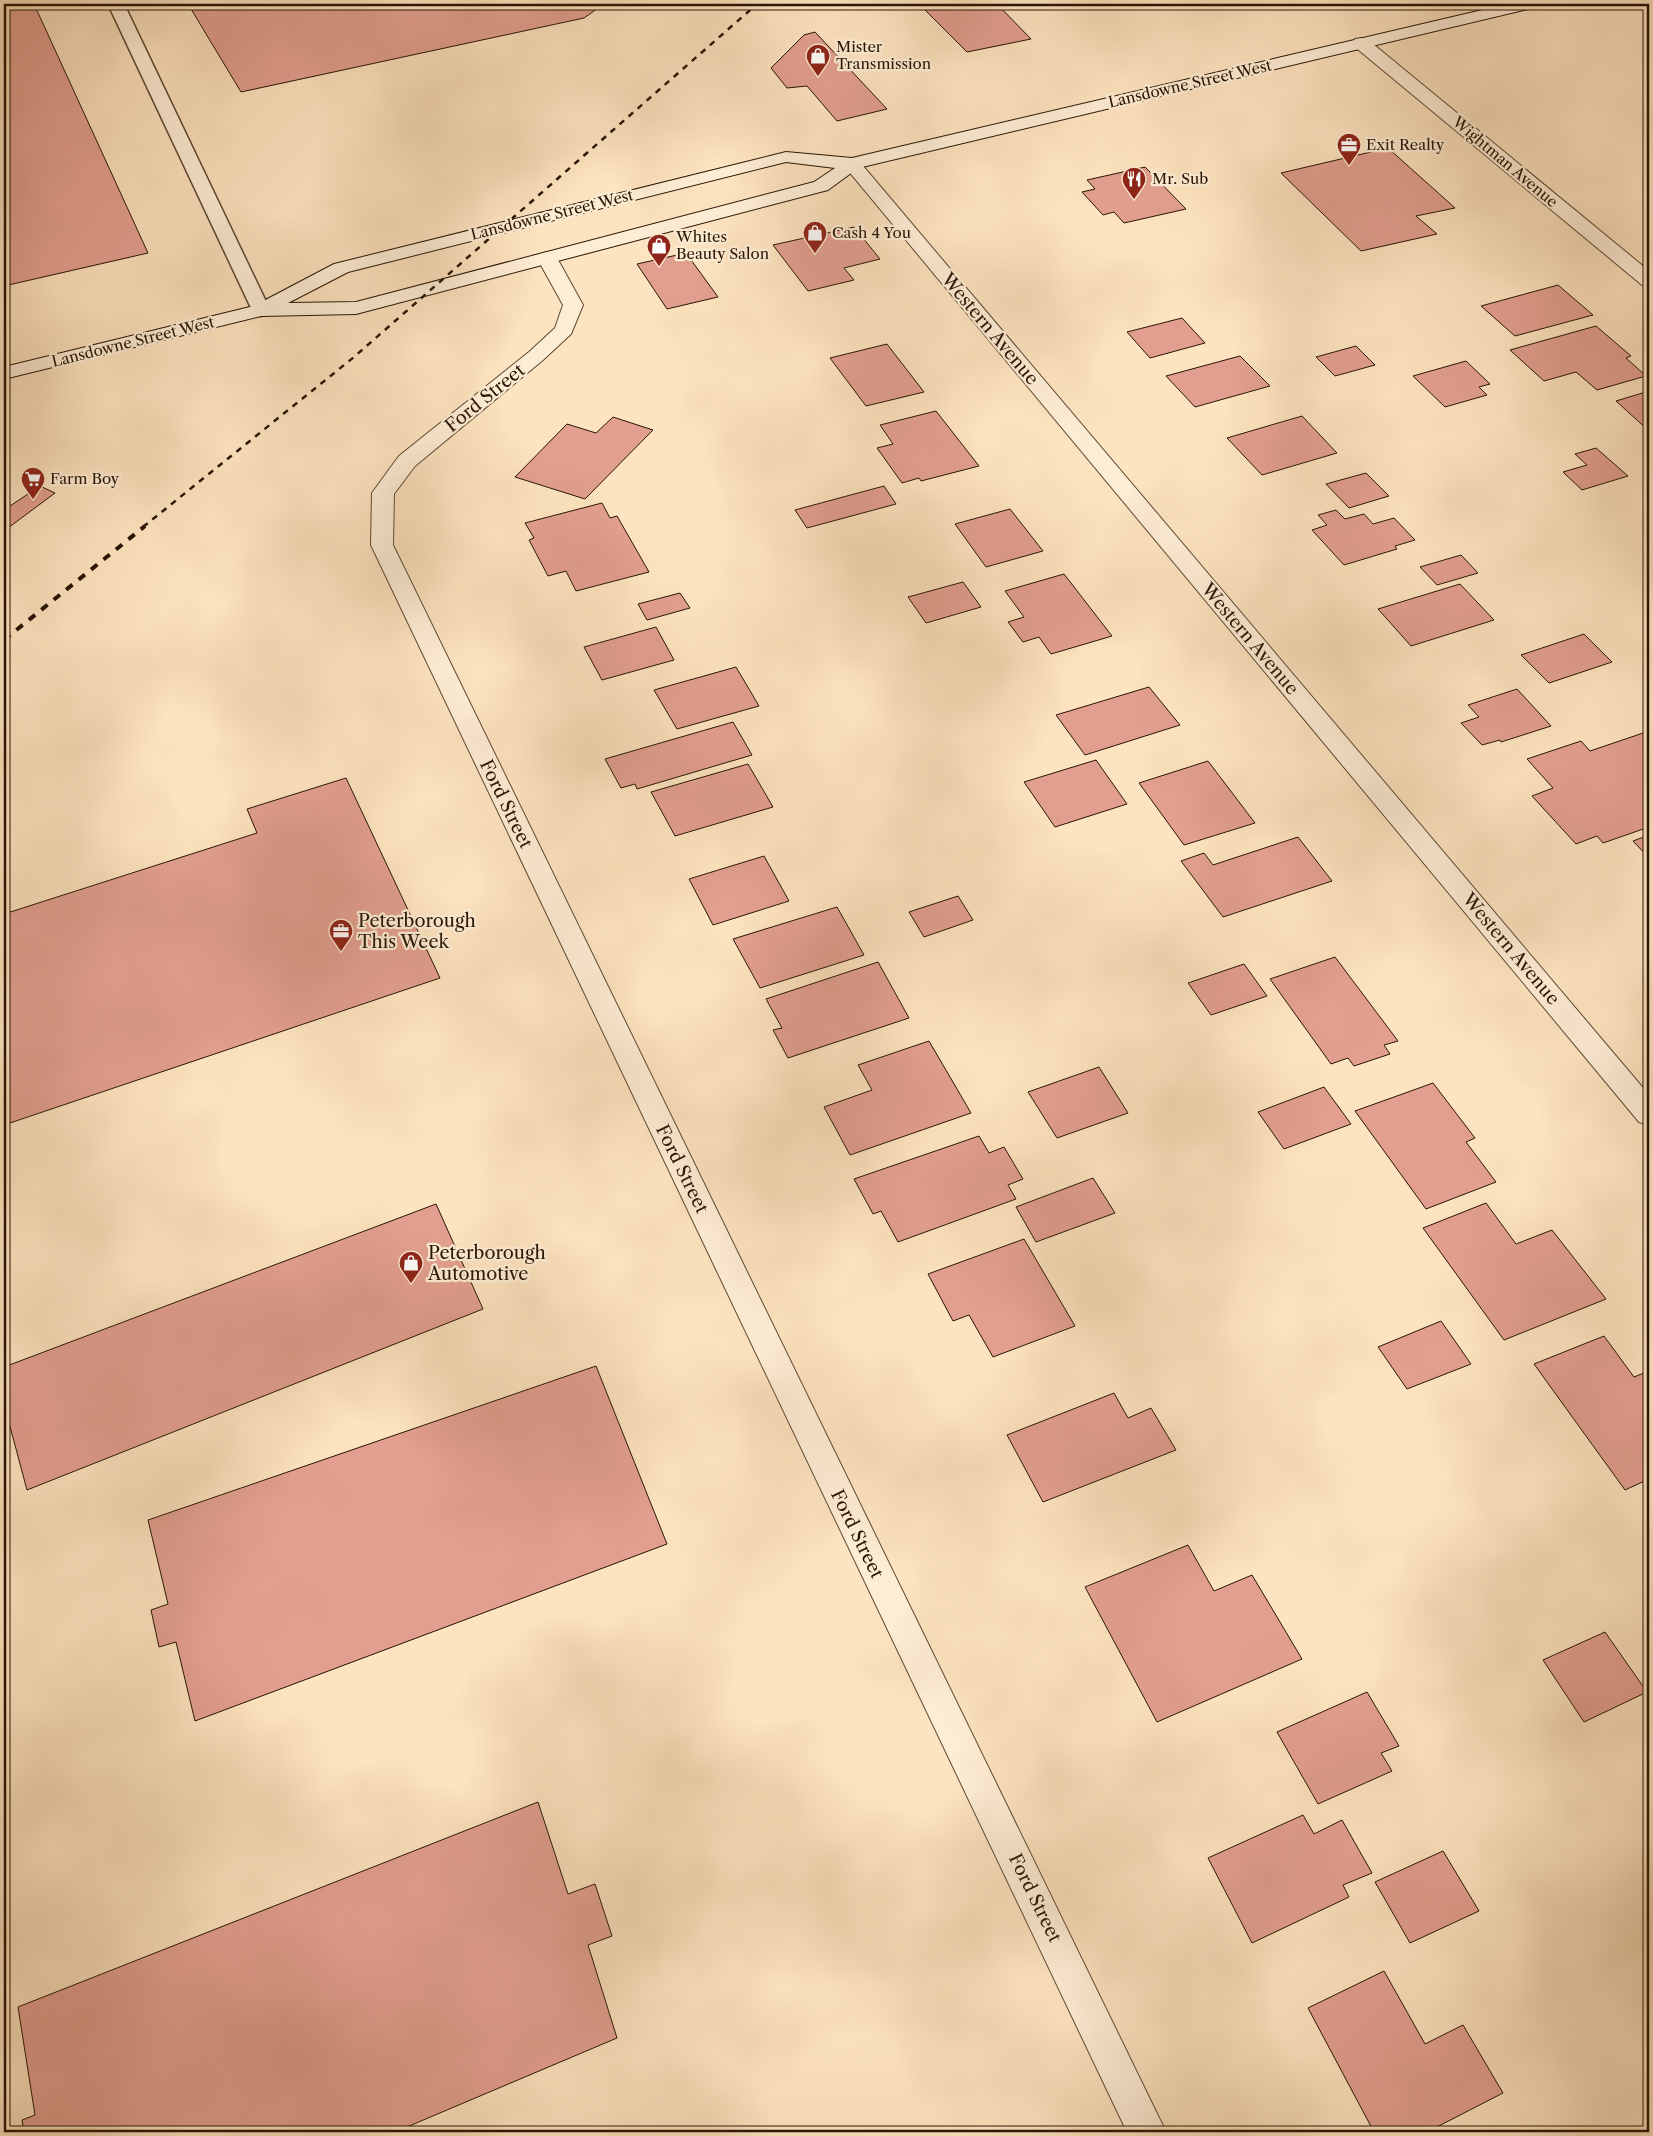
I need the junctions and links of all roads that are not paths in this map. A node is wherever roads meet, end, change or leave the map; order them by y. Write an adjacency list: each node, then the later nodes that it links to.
1 (116, 4): 7 (lane)
2 (1528, 4): 3 (street, Lansdowne Street West)
3 (1361, 43): 4 (street, Lansdowne Street West); 6 (street, Wightman Avenue)
4 (852, 164): 5 (street, Lansdowne Street West); 7 (street, Lansdowne Street West); 9 (street, Western Avenue)
5 (547, 258): 7 (street, Lansdowne Street West); 10 (street, Ford Street)
6 (1649, 281)
7 (261, 310): 8 (street, Lansdowne Street West)
8 (4, 373)
9 (1649, 1114)
10 (1147, 2132)

